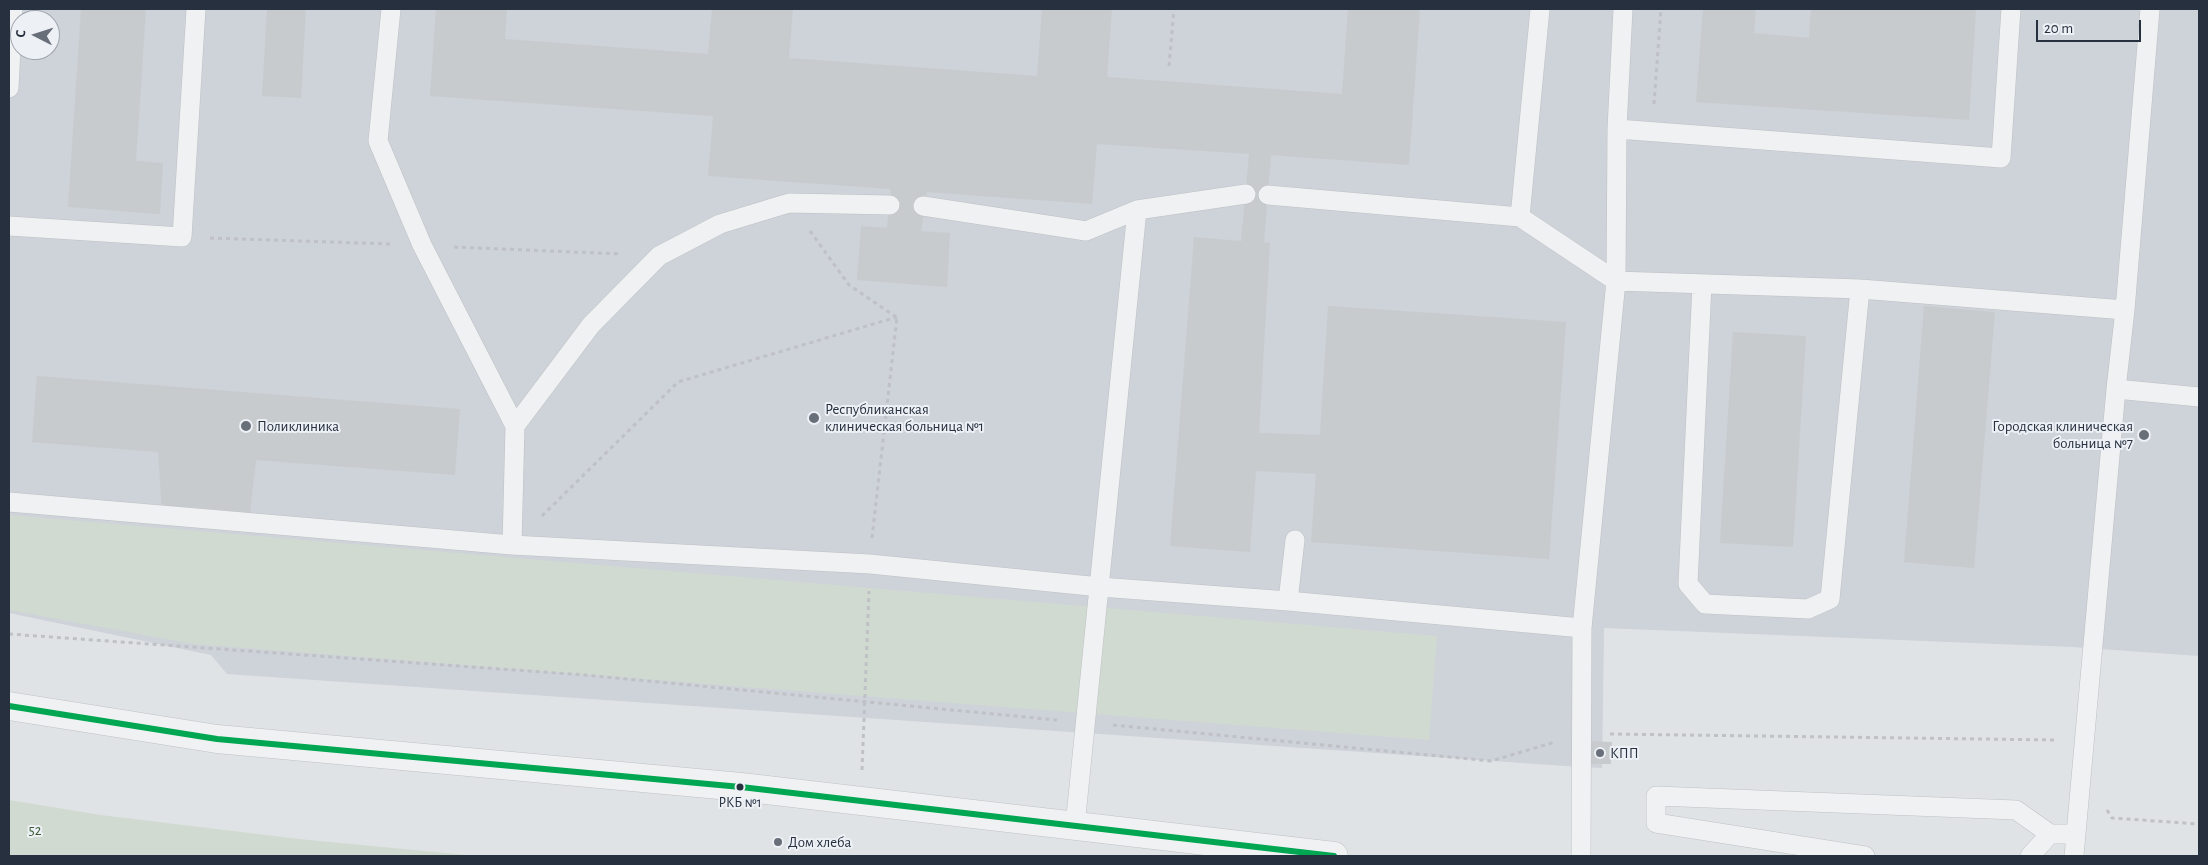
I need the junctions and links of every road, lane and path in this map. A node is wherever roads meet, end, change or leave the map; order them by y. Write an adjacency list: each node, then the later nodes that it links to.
1 (13, 9): 11 (lane)
2 (196, 9): 21 (lane)
3 (391, 9): 28 (lane)
4 (1174, 9): 10 (path)
5 (1540, 9): 20 (lane)
6 (1623, 9): 12 (lane)
7 (1661, 9): 13 (path)
8 (2012, 9): 13 (lane)
9 (2150, 9): 25 (lane)
10 (1169, 66)
11 (9, 88)
12 (1617, 130): 13 (lane); 22 (lane)
13 (1652, 132)
14 (1246, 194): 19 (lane)
15 (1268, 195): 20 (lane)
16 (789, 203): 17 (lane); 28 (lane); 31 (path)
17 (890, 205)
18 (923, 206): 19 (lane)
19 (1137, 210): 32 (lane)
20 (1520, 218): 22 (lane)
21 (9, 226)
22 (1616, 281): 23 (lane); 34 (lane)
23 (1702, 284): 24 (lane); 24 (lane)
24 (1860, 289): 25 (lane)
25 (2125, 310): 26 (lane)
26 (2116, 389): 27 (lane); 39 (lane)
27 (2199, 397)
28 (515, 426): 31 (lane)
29 (9, 502): 31 (lane)
30 (1295, 540): 33 (lane)
31 (512, 546): 32 (lane)
32 (1100, 587): 33 (lane); 37 (lane)
33 (1288, 601): 34 (lane)
34 (1582, 628): 38 (lane)
35 (9, 634): 37 (path)
36 (9, 706): 41 (street)
37 (1084, 722): 38 (path); 41 (lane)
38 (1580, 734): 39 (path); 45 (lane)
39 (2082, 770): 40 (path); 43 (lane)
40 (2199, 824)
41 (1075, 826): 44 (street)
42 (2050, 834): 43 (lane); 46 (lane); 47 (lane)
43 (2076, 834): 48 (lane)
44 (1334, 856)
45 (1581, 856)
46 (1865, 856)
47 (2030, 856)
48 (2074, 856)

